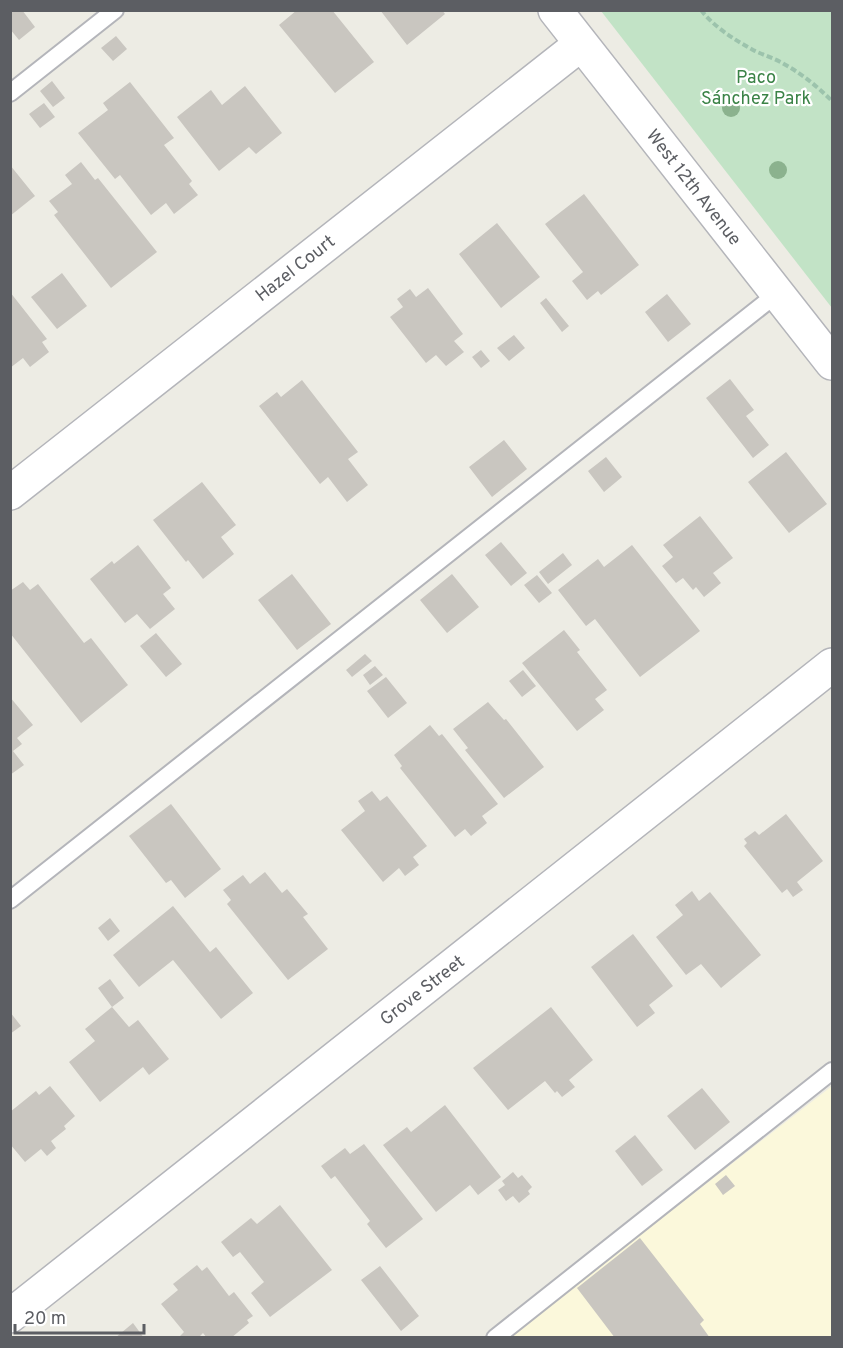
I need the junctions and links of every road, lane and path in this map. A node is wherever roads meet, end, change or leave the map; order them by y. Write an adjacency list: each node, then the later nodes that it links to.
1 (115, 10): 5 (lane)
2 (555, 10): 4 (street, West 12th Avenue)
3 (701, 10): 6 (path)
4 (580, 44): 7 (street, West 12th Avenue); 9 (street, Hazel Court)
5 (10, 93)
6 (832, 101)
7 (778, 293): 8 (street, West 12th Avenue); 11 (lane)
8 (832, 363)
9 (10, 493)
10 (832, 665): 13 (street, Grove Street)
11 (10, 900)
12 (832, 1071): 14 (lane)
13 (10, 1316)
14 (495, 1338)

